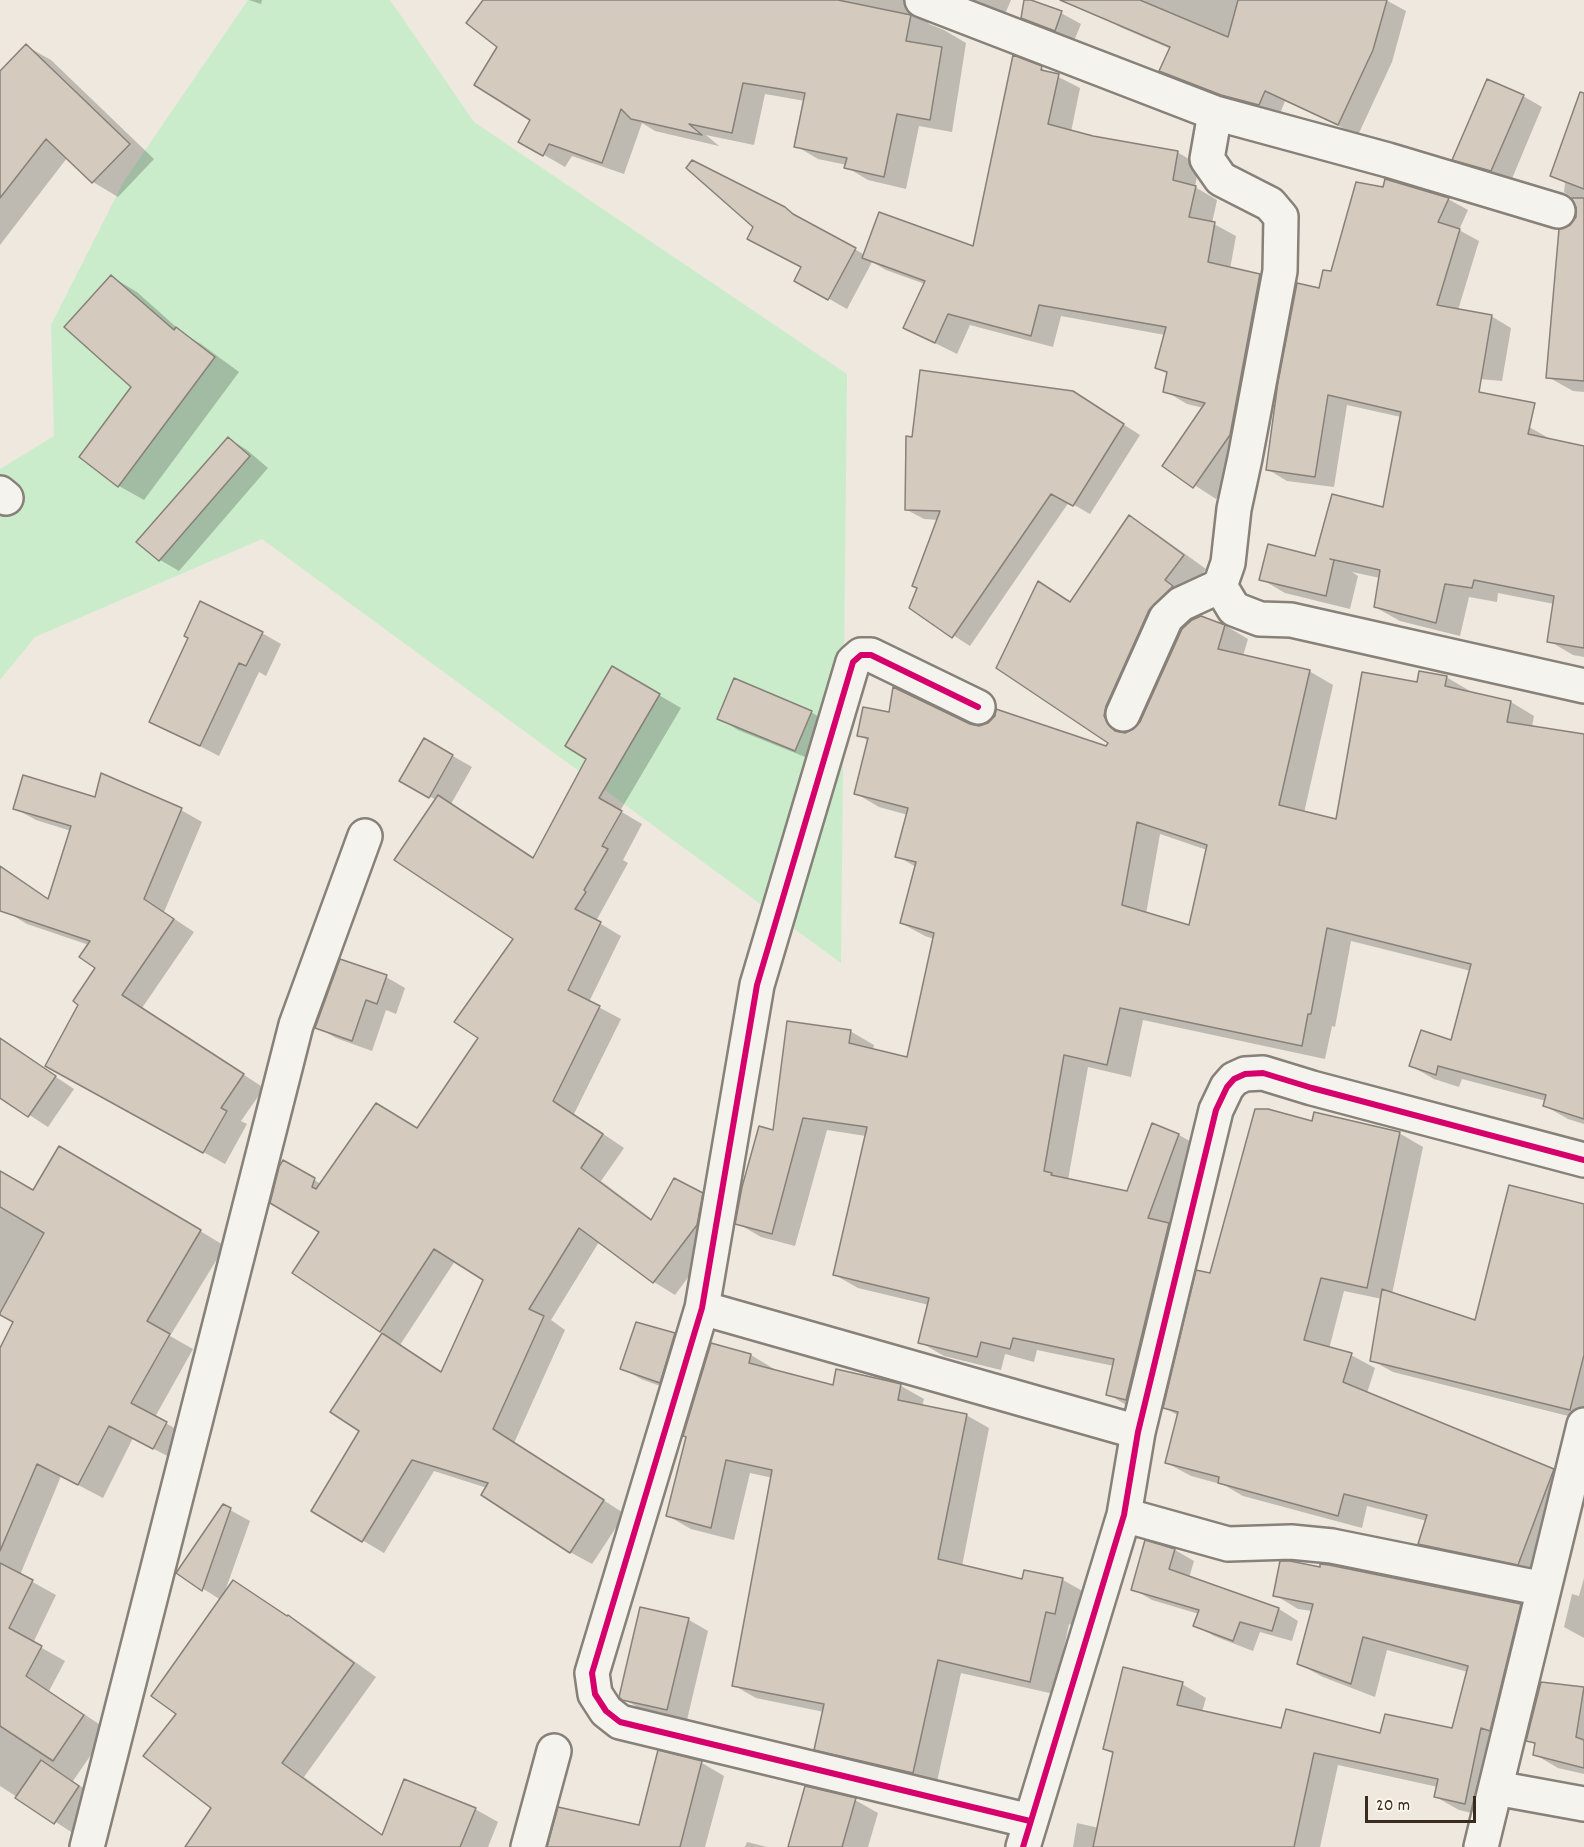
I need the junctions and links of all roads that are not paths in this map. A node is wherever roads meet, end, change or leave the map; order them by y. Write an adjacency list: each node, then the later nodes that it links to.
1 (922, 0): 2 (street)
2 (1215, 113): 3 (street); 4 (street)
3 (1558, 211)
4 (1220, 586): 5 (street); 7 (street)
5 (1584, 686)
6 (978, 707): 10 (street)
7 (1123, 714)
8 (365, 836): 19 (street)
9 (1584, 1160): 12 (street)
10 (702, 1308): 12 (street); 18 (street)
11 (1584, 1425): 14 (street)
12 (1138, 1432): 13 (street)
13 (1124, 1515): 14 (street); 18 (street)
14 (1544, 1589): 16 (street)
15 (554, 1751): 20 (street)
16 (1496, 1788): 17 (street); 21 (street)
17 (1584, 1804)
18 (1027, 1834)
19 (87, 1847)
20 (528, 1847)
21 (1481, 1847)

